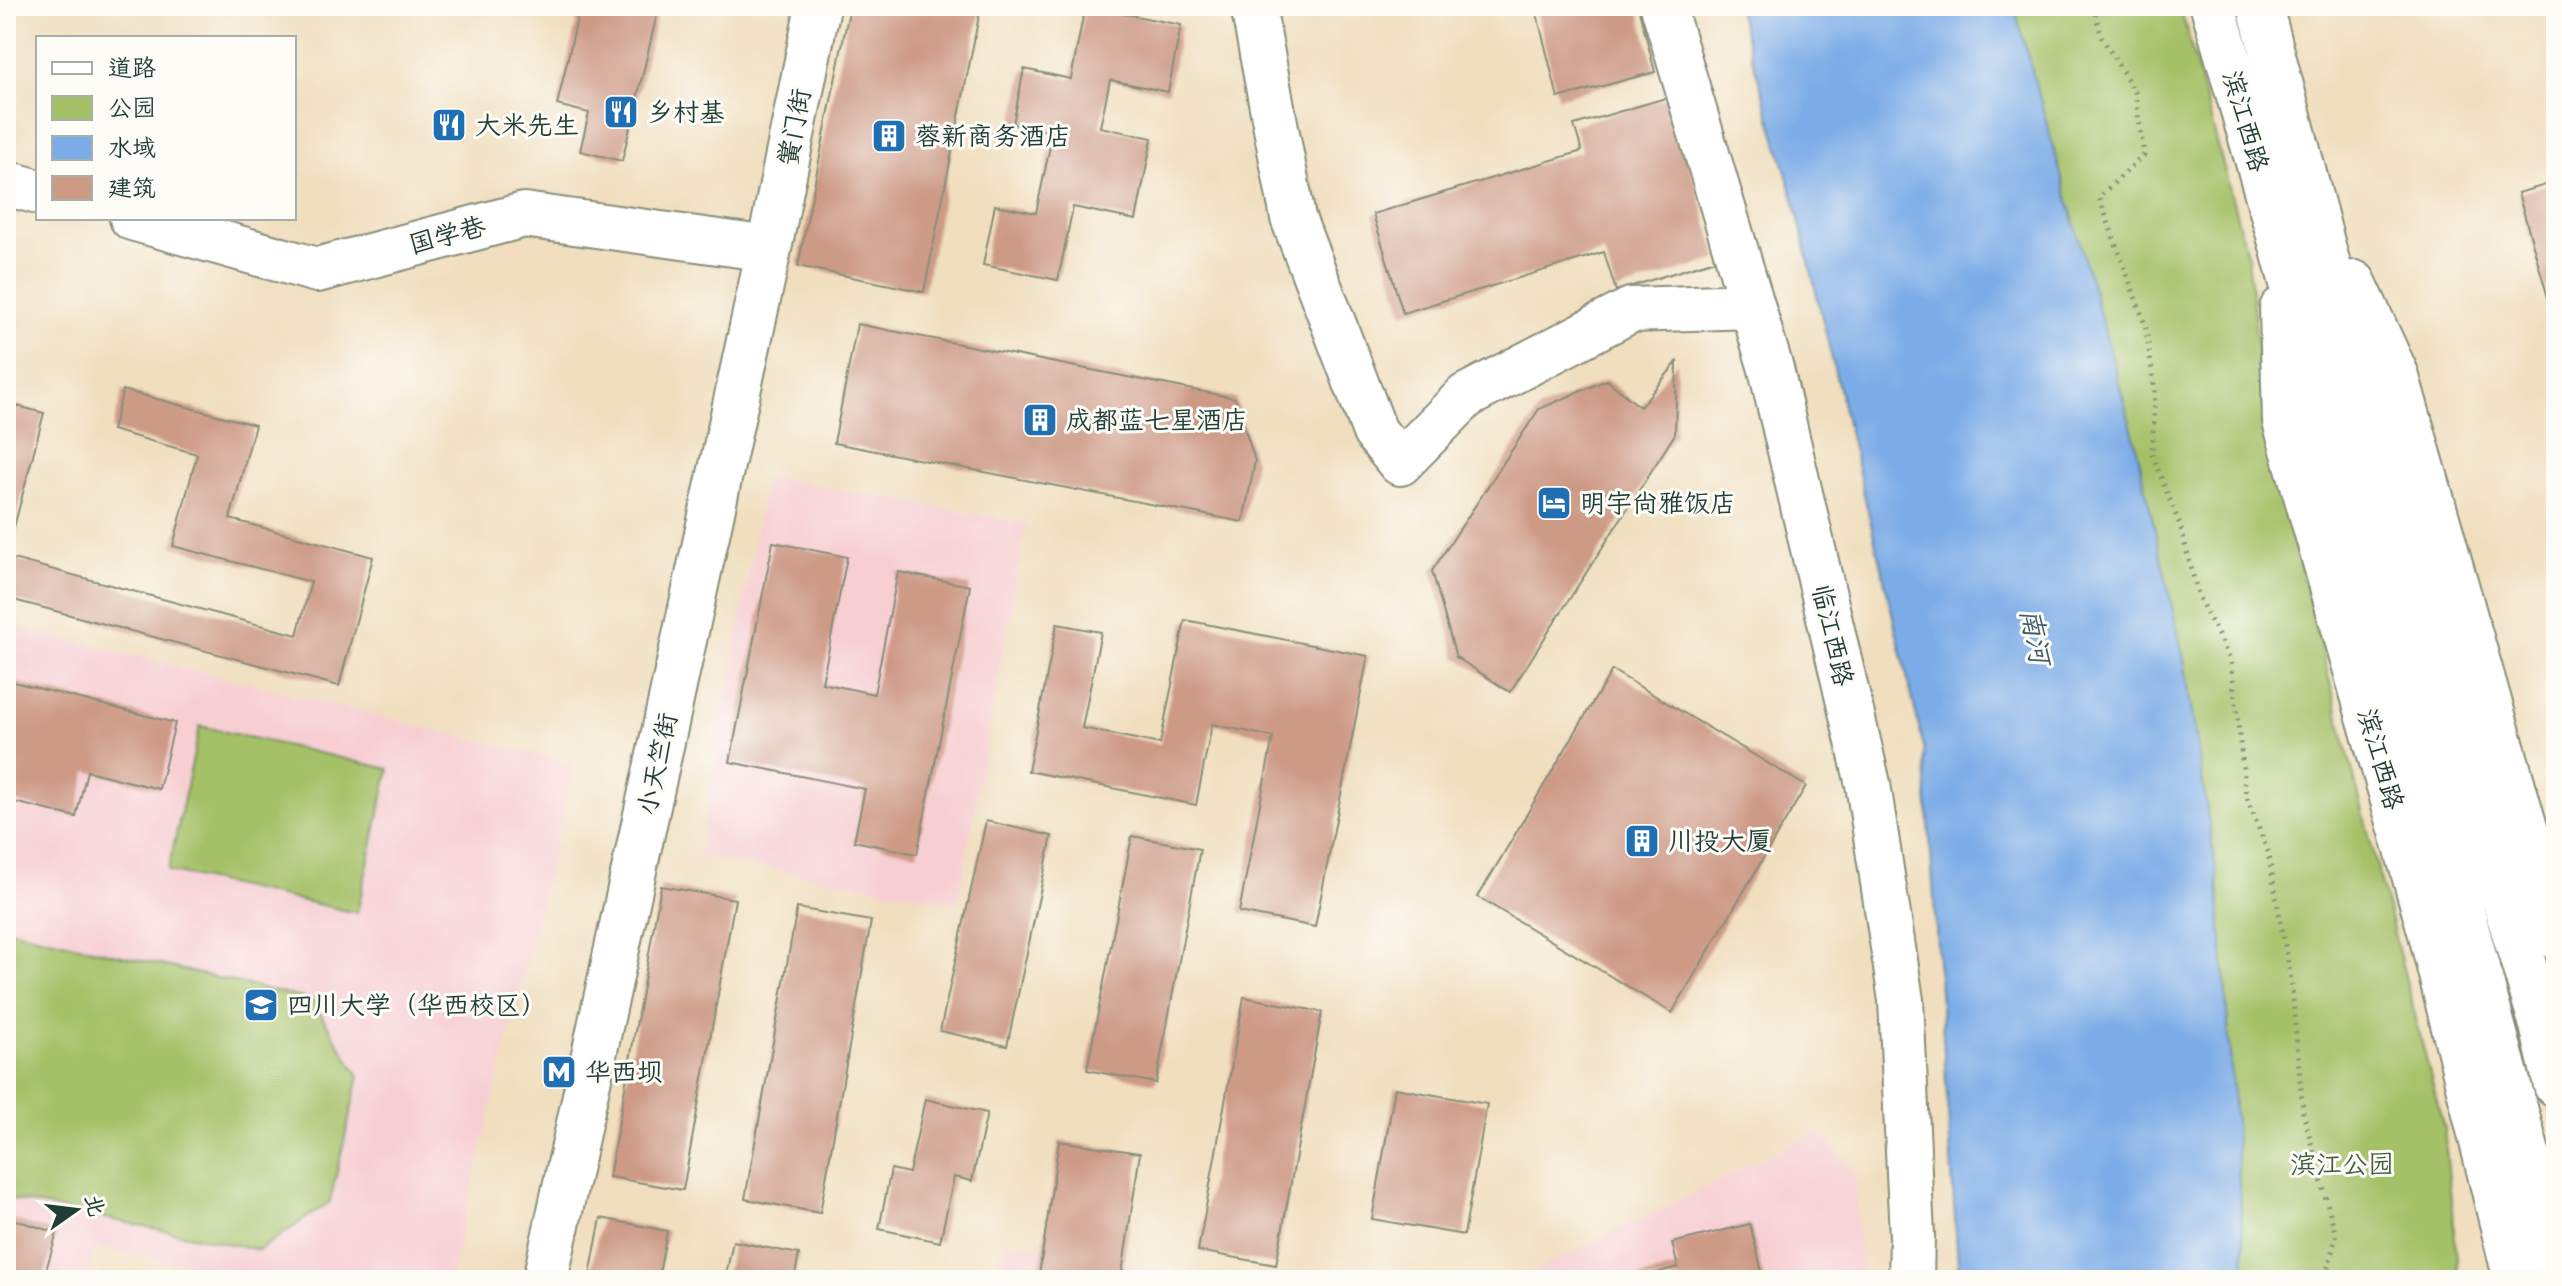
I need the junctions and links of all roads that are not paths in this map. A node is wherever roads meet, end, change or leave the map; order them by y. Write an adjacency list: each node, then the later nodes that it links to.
1 (818, 6): 11 (main road, 黉门街)
2 (1253, 6): 12 (main road)
3 (1663, 6): 12 (main road, 临江西路)
4 (2213, 6): 10 (main road, 滨江西路)
5 (2260, 6): 7 (main road, 滨江西路)
6 (6, 183): 8 (main road)
7 (2307, 184): 13 (main road, 滨江西路); 14 (main road, 滨江西路)
8 (36, 191)
9 (139, 220): 11 (main road, 国学巷)
10 (2279, 235): 15 (main road, 滨江西路); 18 (main road, 滨江西路)
11 (769, 249): 16 (main road, 小天竺街)
12 (1752, 306): 17 (main road, 临江西路)
13 (2556, 937)
14 (2556, 1085)
15 (2556, 1260)
16 (545, 1280)
17 (1911, 1280)
18 (2516, 1280)

